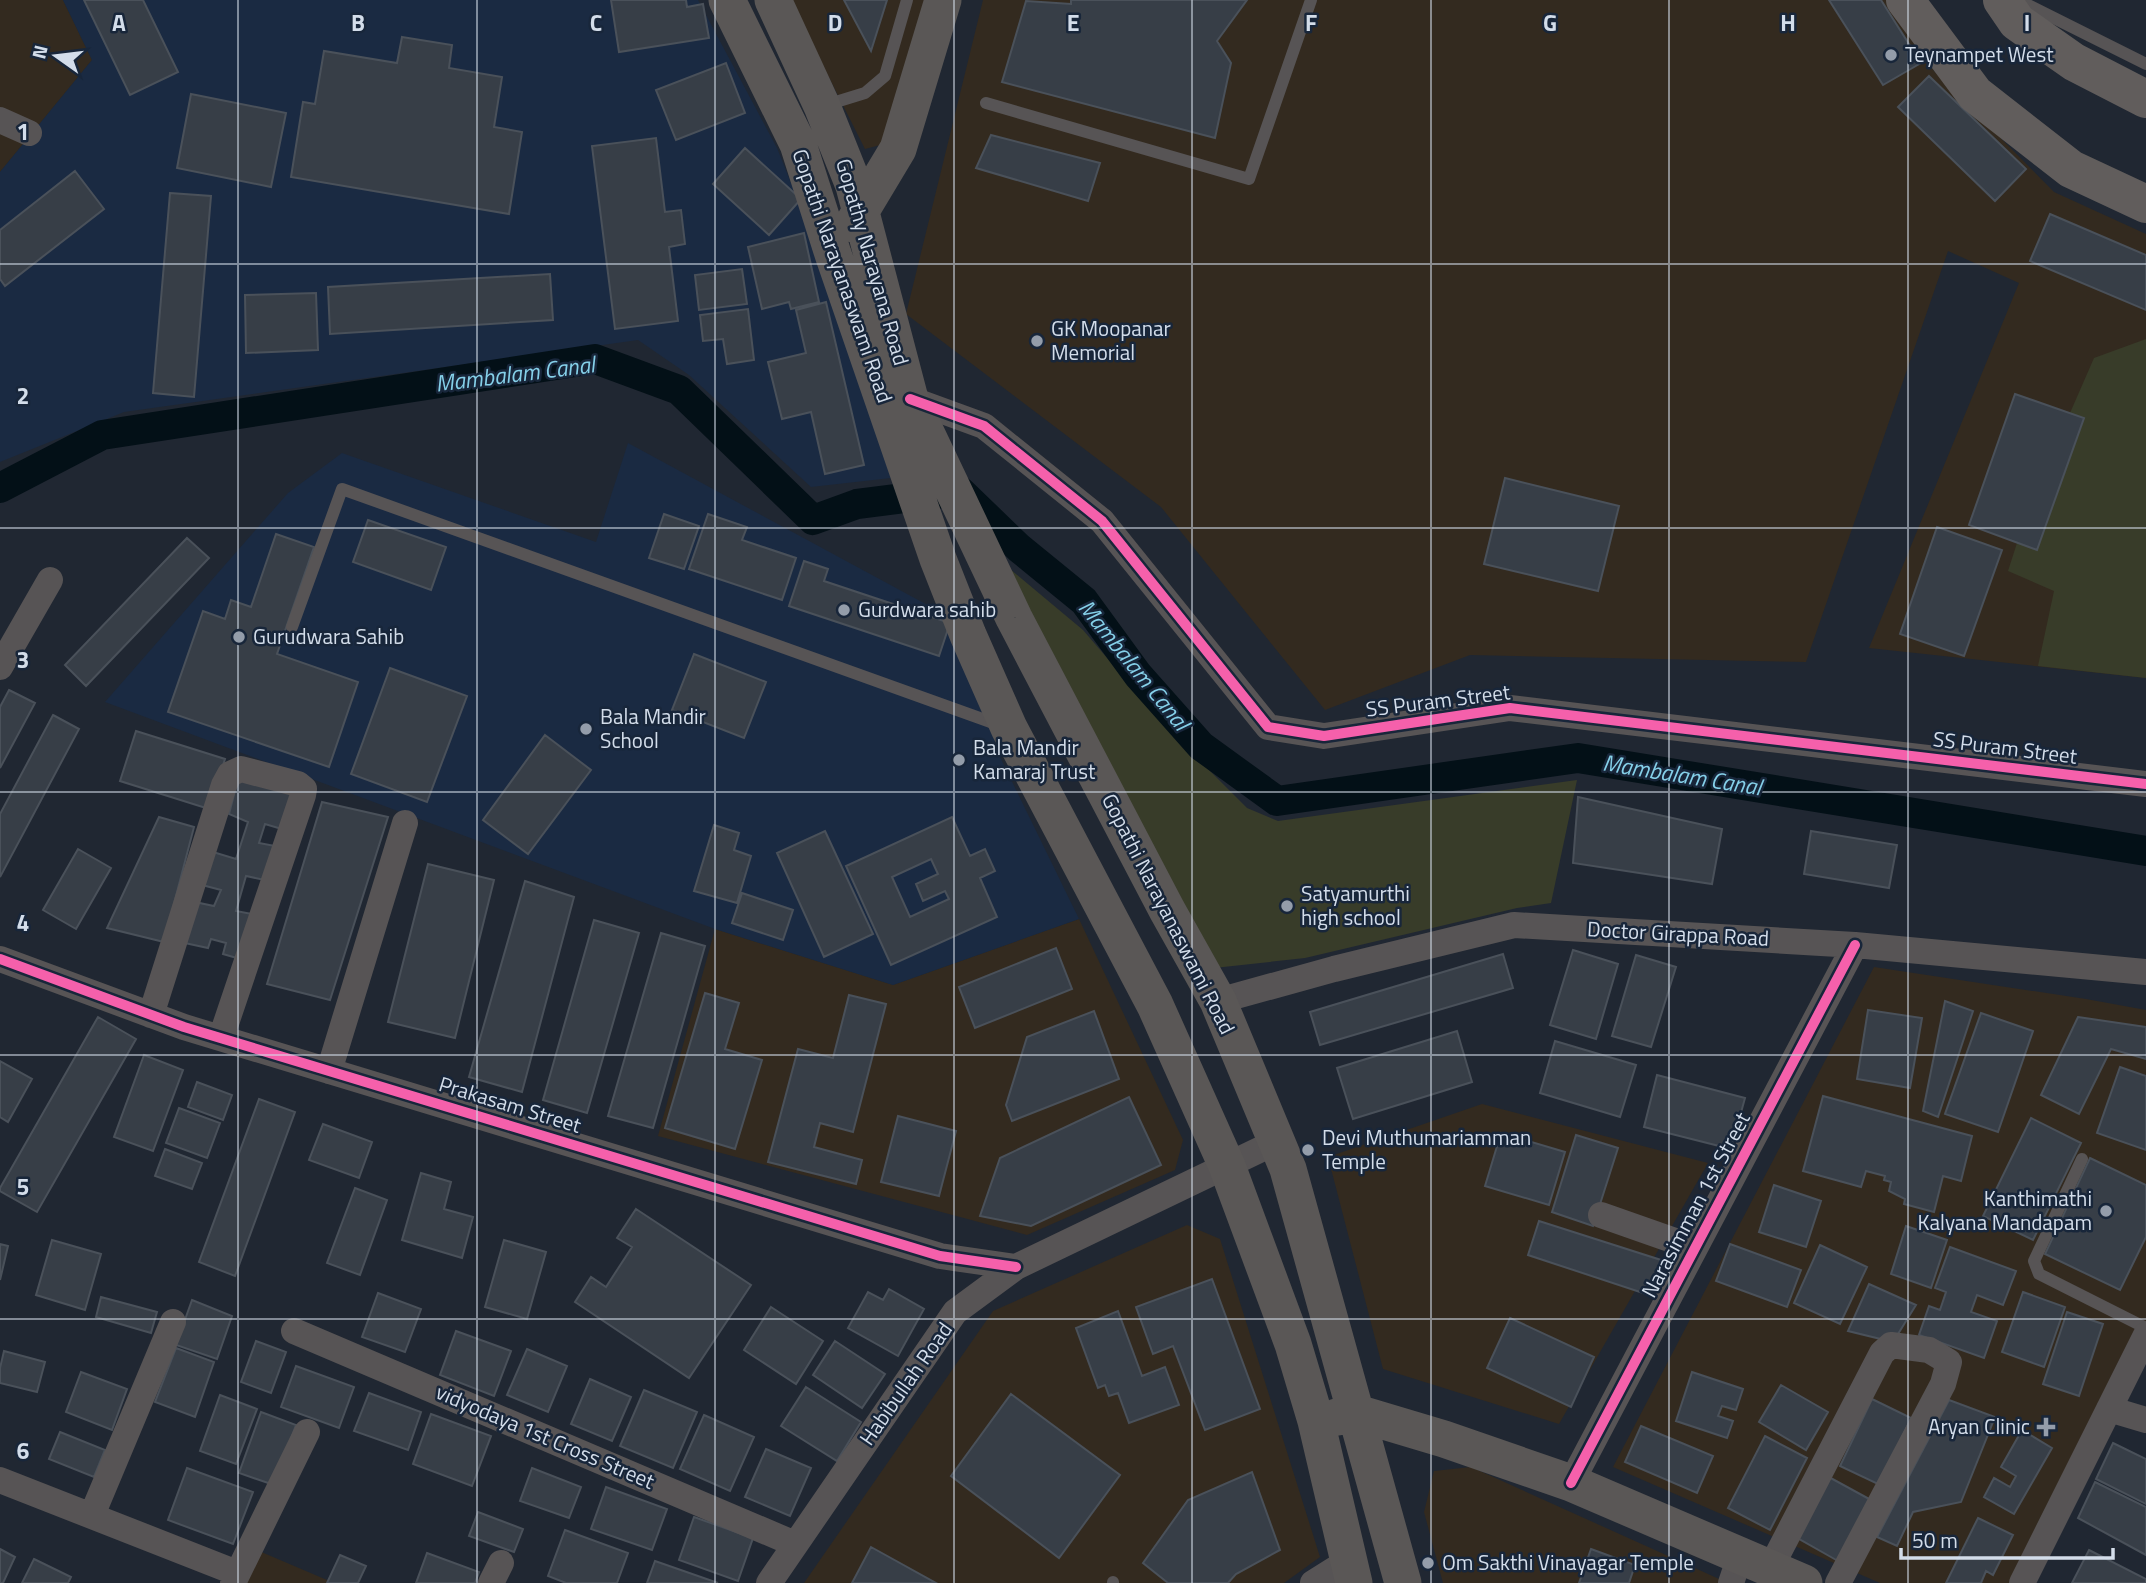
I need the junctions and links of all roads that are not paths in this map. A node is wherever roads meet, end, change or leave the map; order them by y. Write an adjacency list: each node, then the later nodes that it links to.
1 (727, 0): 17 (main road, Gopathi Narayanaswami Road)
2 (772, 0): 12 (main road, Gopathy Narayana Road)
3 (907, 0): 12 (lane)
4 (943, 0): 16 (main road)
5 (1311, 0): 11 (lane)
6 (1905, 0): 15 (main road)
7 (2001, 0): 10 (main road)
8 (2018, 0): 9 (lane)
9 (2146, 64)
10 (2146, 99)
11 (986, 103)
12 (821, 106): 16 (main road, Gopathy Narayana Road)
13 (0, 120): 14 (street)
14 (29, 132)
15 (2146, 204)
16 (862, 211): 17 (main road); 18 (main road, Gopathy Narayana Road)
17 (832, 254): 19 (main road, Gopathi Narayanaswami Road)
18 (910, 399): 19 (main road, Gopathy Narayana Road); 24 (street, SS Puram Street)
19 (920, 456): 23 (main road, Gopathi Narayanaswami Road); 26 (main road, Gopathi Narayanaswami Road)
20 (50, 580): 22 (street)
21 (292, 627): 23 (lane)
22 (0, 667)
23 (1009, 728): 27 (main road)
24 (2146, 784)
25 (405, 823): 34 (street)
26 (1167, 910): 27 (main road); 31 (main road, Gopathi Narayanaswami Road)
27 (1119, 936): 37 (main road)
28 (1855, 944): 30 (street, Doctor Girappa Road); 31 (street, Doctor Girappa Road); 39 (street, Narasimman 1st Street)
29 (0, 959): 32 (street, Prakasam Street)
30 (2146, 972)
31 (1218, 1001): 35 (main road, Gopathi Narayanaswami Road)
32 (151, 1015): 33 (street, Prakasam Street); 33 (street)
33 (221, 1038): 34 (street, Prakasam Street)
34 (329, 1071): 40 (street, Prakasam Street)
35 (1276, 1142): 37 (street, Habibullah Road); 46 (main road, Gopathi Narayanaswami Road)
36 (2082, 1158): 42 (lane)
37 (1227, 1166): 40 (street, Habibullah Road); 48 (main road)
38 (1601, 1215): 39 (street)
39 (1695, 1248): 51 (street, Narasimman 1st Street)
40 (1016, 1267): 53 (street, Habibullah Road)
41 (173, 1322): 52 (street)
42 (2146, 1328)
43 (294, 1331): 53 (street, vidyodaya 1st Cross Street)
44 (2146, 1335): 45 (street)
45 (2109, 1409): 47 (street); 62 (street)
46 (1357, 1413): 48 (main road); 51 (main road); 59 (main road, Gopathi Narayanaswami Road)
47 (2146, 1420)
48 (1316, 1421): 55 (main road)
49 (307, 1432): 56 (street)
50 (0, 1480): 52 (street)
51 (1571, 1483): 54 (main road)
52 (92, 1515): 56 (street)
53 (795, 1544): 57 (street, Habibullah Road)
54 (1747, 1569): 60 (main road); 61 (street)
55 (1351, 1572): 58 (street)
56 (235, 1578)
57 (769, 1583)
58 (1313, 1583)
59 (1403, 1583)
60 (1804, 1583)
61 (1838, 1583)
62 (2022, 1583)

